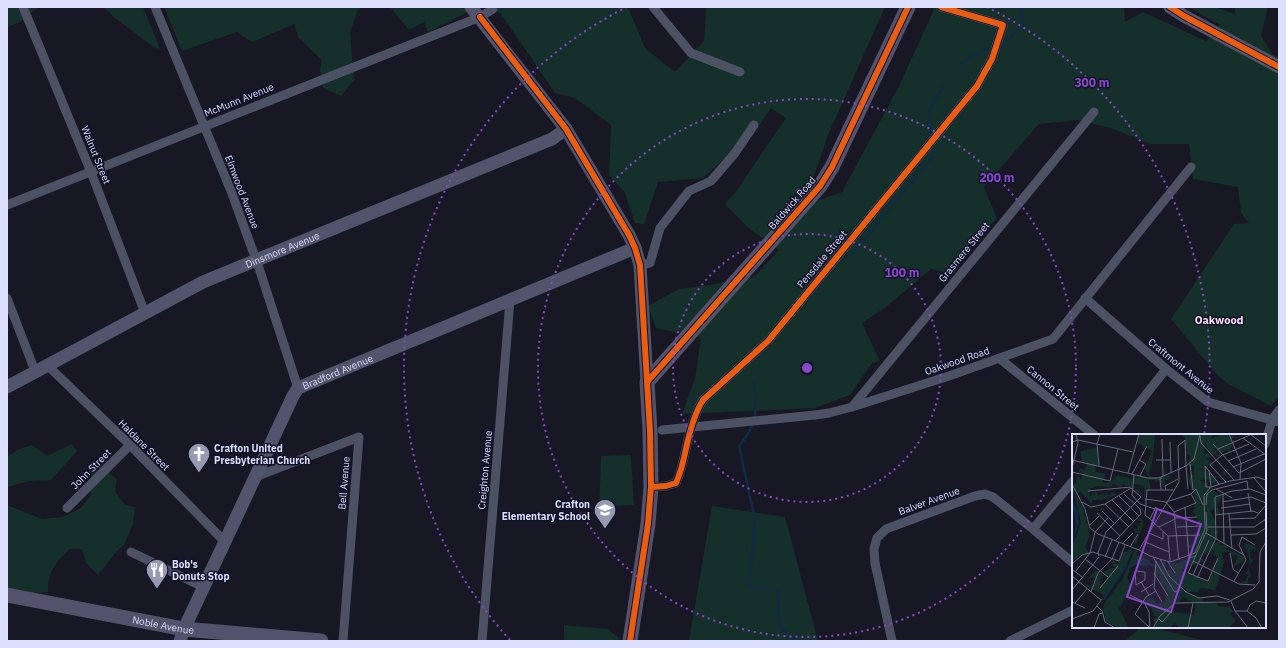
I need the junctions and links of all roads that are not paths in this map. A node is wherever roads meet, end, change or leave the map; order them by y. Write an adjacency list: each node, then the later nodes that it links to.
1 (23, 7): 16 (street, Walnut Street)
2 (155, 7): 13 (street, Elmwood Avenue)
3 (493, 7): 8 (street, McMunn Avenue)
4 (653, 7): 10 (street)
5 (908, 7): 29 (main road, Baldwick Road)
6 (942, 7): 42 (street, Pensdale Street)
7 (1170, 7): 9 (main road)
8 (475, 12): 13 (street, McMunn Avenue); 14 (main road)
9 (1279, 67)
10 (740, 72)
11 (1094, 112): 32 (street, Grasmere Street)
12 (754, 125): 20 (street)
13 (204, 126): 16 (street, McMunn Avenue); 19 (street, Elmwood Avenue)
14 (566, 129): 18 (main road); 19 (main road, Dinsmore Avenue)
15 (1191, 167): 22 (street, Oakwood Road)
16 (91, 172): 17 (street, McMunn Avenue); 24 (street, Walnut Street)
17 (7, 205)
18 (635, 248): 20 (main road); 23 (main road, Bradford Avenue)
19 (256, 261): 24 (main road, Dinsmore Avenue); 31 (street, Elmwood Avenue)
20 (640, 265): 29 (main road)
21 (7, 298): 28 (street)
22 (1085, 298): 25 (street, Oakwood Road); 27 (street, Craftmont Avenue)
23 (510, 300): 31 (main road, Bradford Avenue); 54 (street, Creighton Avenue)
24 (145, 313): 26 (main road, Dinsmore Avenue)
25 (999, 358): 32 (street, Oakwood Road); 36 (street, Cannon Street)
26 (47, 365): 28 (main road, Dinsmore Avenue); 39 (street, Haldane Street)
27 (1166, 369): 34 (street, Craftmont Avenue); 37 (street)
28 (35, 371): 30 (main road, Dinsmore Avenue)
29 (647, 382): 35 (main road)
30 (7, 387)
31 (298, 388): 40 (main road, Bradford Avenue)
32 (852, 407): 35 (street, Oakwood Road, bridge)
33 (1279, 410): 34 (street)
34 (1276, 421): 38 (street)
35 (656, 430): 42 (main road)
36 (1093, 434)
37 (1115, 434)
38 (1266, 442)
39 (130, 445): 43 (street, John Street); 45 (street, Haldane Street)
40 (255, 477): 45 (main road, Bradford Avenue); 53 (street, Bell Avenue)
41 (1072, 482): 44 (street)
42 (651, 487): 55 (main road)
43 (67, 508)
44 (1033, 529): 47 (street, Balver Avenue); 56 (street, Balver Avenue)
45 (224, 542): 48 (main road, Bradford Avenue)
46 (130, 552): 48 (street)
47 (1072, 562)
48 (203, 588): 51 (main road, Bradford Avenue)
49 (7, 595): 51 (main road, Noble Avenue)
50 (1072, 610): 57 (street)
51 (182, 635): 52 (main road, Noble Avenue)
52 (321, 641)
53 (343, 641)
54 (482, 641)
55 (630, 641)
56 (892, 641)
57 (1010, 641)

